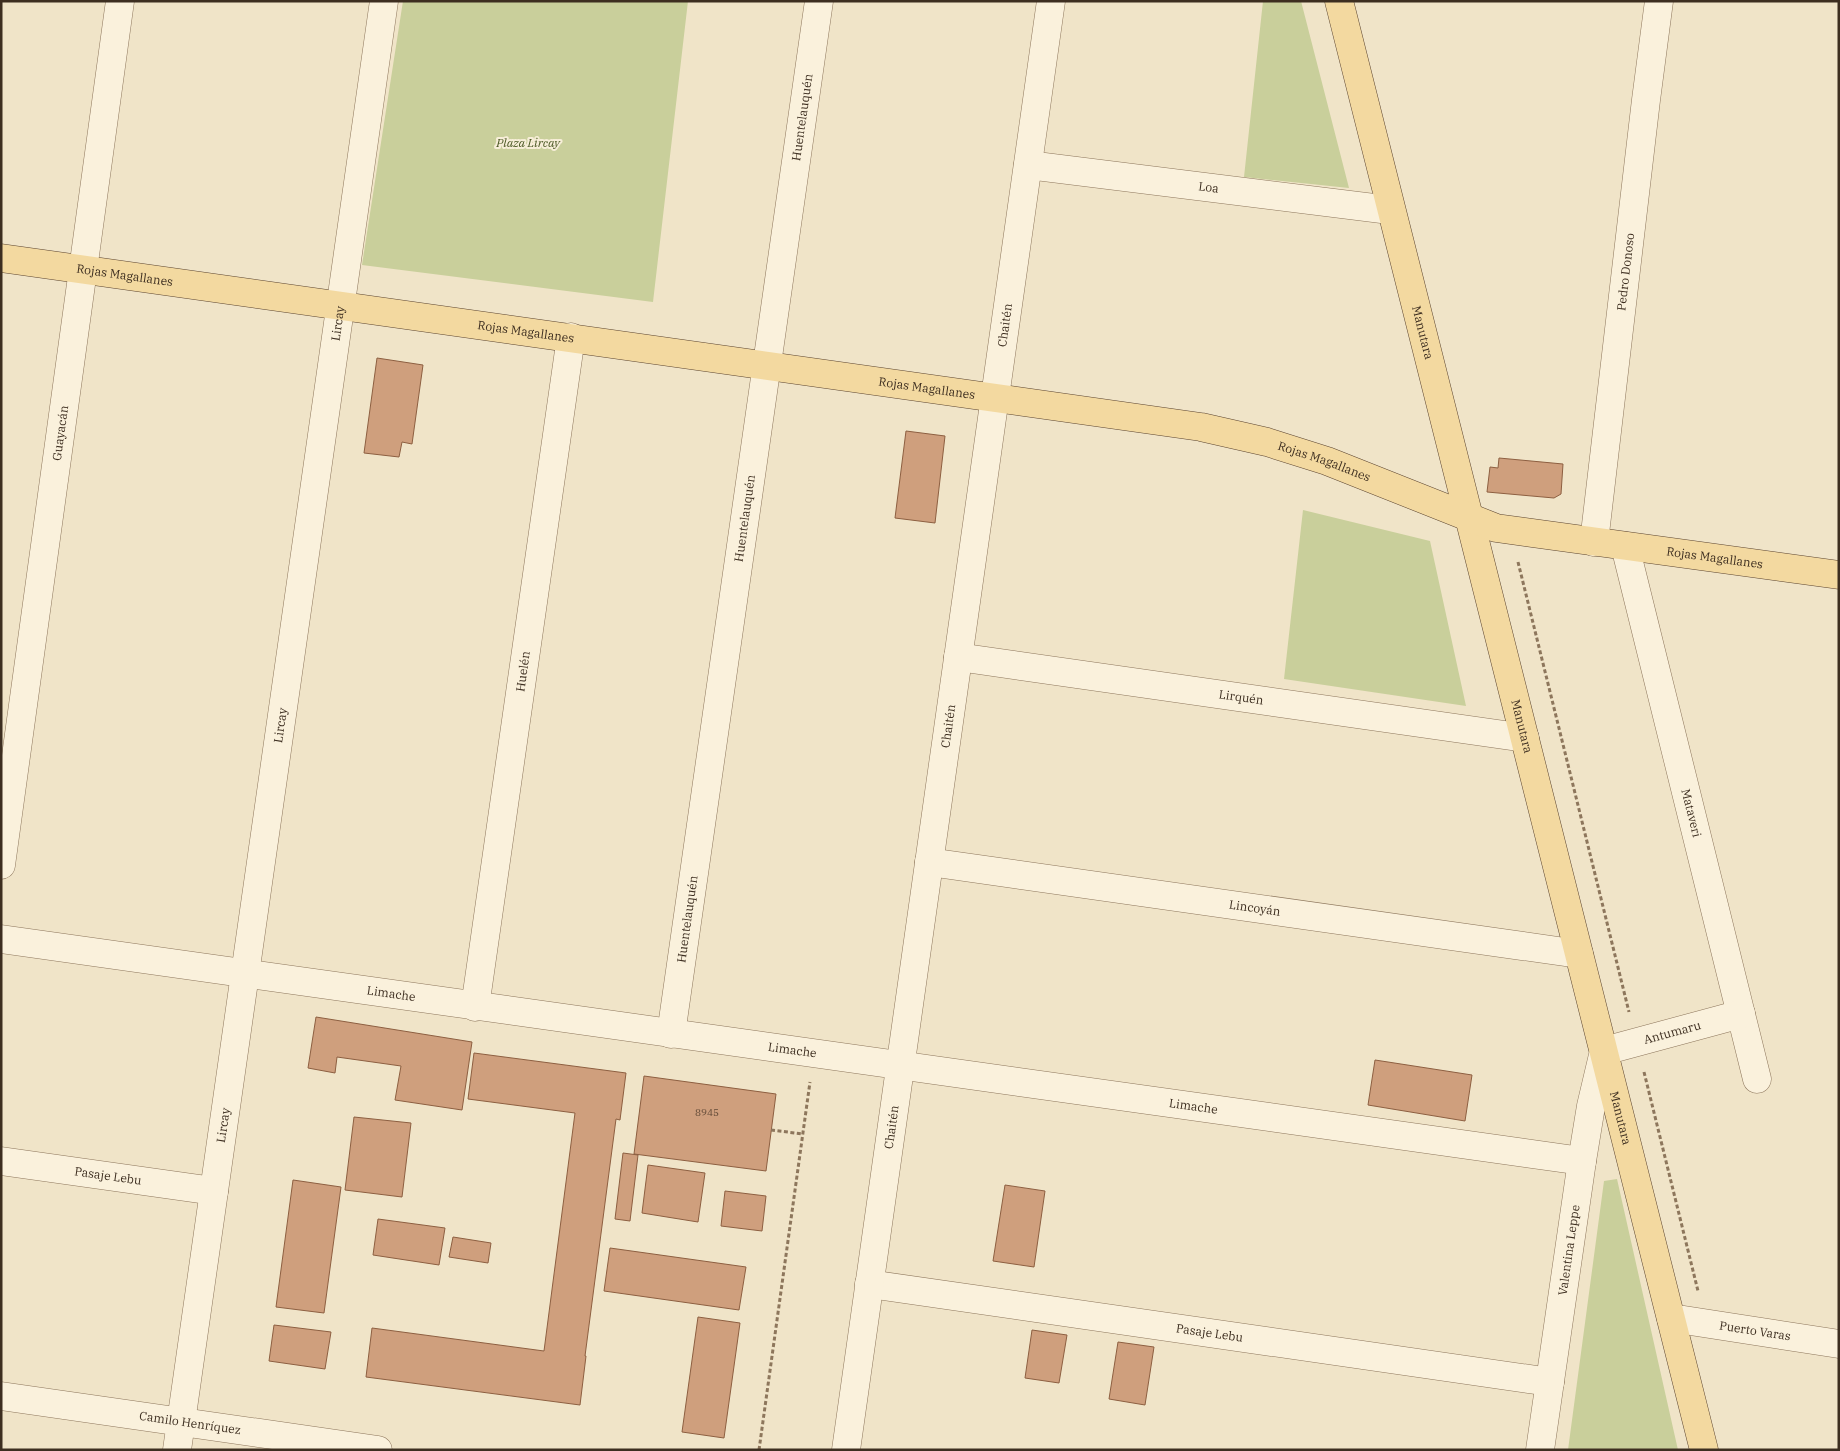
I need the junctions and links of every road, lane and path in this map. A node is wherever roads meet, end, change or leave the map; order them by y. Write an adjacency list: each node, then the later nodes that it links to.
1 (120, 1): 10 (street, Guayacán)
2 (384, 1): 11 (street, Lircay)
3 (819, 1): 13 (street, Huentelauquén)
4 (1051, 1): 7 (street, Chaitén)
5 (1339, 1): 8 (main road, Manutara)
6 (1659, 1): 17 (street, Pedro Donoso)
7 (1028, 165): 8 (street, Loa); 14 (street, Chaitén)
8 (1390, 210): 15 (main road, Manutara)
9 (1, 258): 10 (main road, Rojas Magallanes)
10 (84, 270): 11 (main road, Rojas Magallanes); 23 (street, Guayacán)
11 (340, 305): 12 (main road, Rojas Magallanes); 26 (street, Lircay)
12 (571, 338): 13 (main road, Rojas Magallanes); 27 (street, Huelén)
13 (767, 365): 14 (main road, Rojas Magallanes); 29 (street, Huentelauquén)
14 (995, 397): 15 (main road, Rojas Magallanes); 20 (street, Chaitén)
15 (1469, 518): 16 (main road, Rojas Magallanes); 21 (main road, Manutara)
16 (1512, 530): 17 (main road, Rojas Magallanes); 30 (path)
17 (1594, 542): 18 (main road, Rojas Magallanes)
18 (1625, 546): 19 (main road, Rojas Magallanes); 28 (street, Mataveri)
19 (1837, 581)
20 (958, 658): 21 (street, Lirquén); 22 (street, Chaitén)
21 (1525, 738): 25 (main road, Manutara)
22 (929, 862): 25 (street, Lincoyán); 33 (street, Chaitén)
23 (1, 865)
24 (1, 940): 26 (street, Limache)
25 (1579, 954): 31 (main road, Manutara)
26 (245, 974): 27 (street, Limache); 39 (street, Lircay)
27 (476, 1006): 29 (street, Limache)
28 (1741, 1014): 30 (street, Antumaru); 34 (street, Mataveri)
29 (671, 1034): 32 (street, Limache)
30 (1636, 1042): 31 (street, Antumaru); 42 (path)
31 (1604, 1051): 37 (street, Valentina Leppe); 41 (main road, Manutara)
32 (814, 1054): 33 (street, Limache); 36 (path)
33 (900, 1066): 37 (street, Limache); 40 (street, Chaitén)
34 (1757, 1080)
35 (771, 1130): 36 (path)
36 (803, 1134): 49 (path)
37 (1582, 1160): 44 (street, Valentina Leppe)
38 (1, 1161): 39 (street, Pasaje Lebu)
39 (214, 1191): 46 (street, Lircay)
40 (869, 1284): 44 (street, Pasaje Lebu); 50 (street, Chaitén)
41 (1671, 1318): 42 (street, Puerto Varas); 52 (main road, Manutara)
42 (1706, 1324): 43 (street, Puerto Varas)
43 (1839, 1344)
44 (1550, 1382): 51 (street, Valentina Leppe)
45 (1, 1396): 46 (street, Camilo Henríquez)
46 (182, 1422): 47 (street, Lircay); 48 (street, Camilo Henríquez)
47 (178, 1450)
48 (378, 1450)
49 (759, 1450)
50 (846, 1450)
51 (1540, 1450)
52 (1704, 1450)

